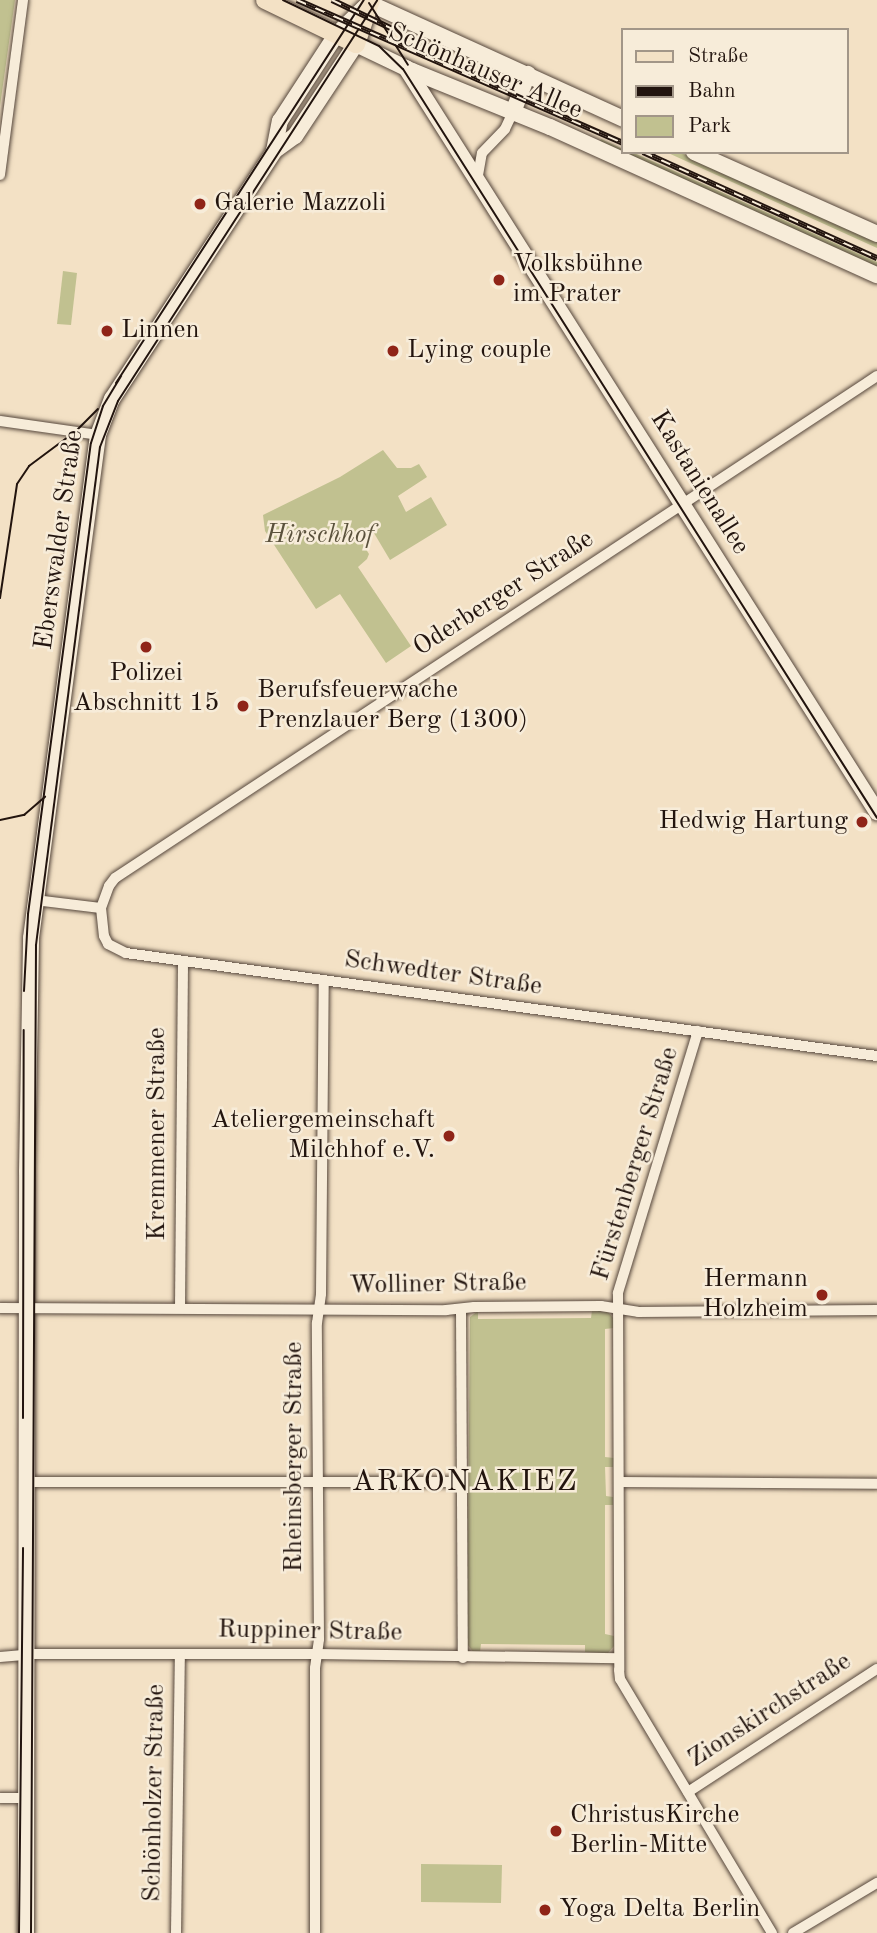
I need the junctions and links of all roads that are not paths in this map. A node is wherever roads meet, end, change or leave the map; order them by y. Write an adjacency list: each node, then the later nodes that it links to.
1 (23, 0): 12 (street)
2 (265, 0): 4 (main road, Schönhauser Allee)
3 (368, 1): 4 (main road, Eberswalder Straße); 5 (main road); 7 (main road, Schönhauser Allee)
4 (336, 35): 5 (main road, Schönhauser Allee); 10 (main road, Eberswalder Straße)
5 (356, 44): 6 (main road, Schönhauser Allee); 10 (main road, Eberswalder Straße)
6 (406, 68): 8 (main road, Schönhauser Allee); 13 (main road, Kastanienallee)
7 (528, 74): 8 (main road); 9 (main road, Schönhauser Allee)
8 (513, 112): 13 (street); 15 (main road, Schönhauser Allee)
9 (622, 119)
10 (274, 151): 18 (main road, Eberswalder Straße)
11 (698, 154): 14 (main road)
12 (0, 175)
13 (477, 181): 19 (main road, Kastanienallee)
14 (877, 234)
15 (877, 275)
16 (877, 376): 19 (street, Oderberger Straße)
17 (0, 421): 18 (street)
18 (98, 435): 21 (main road, Eberswalder Straße)
19 (682, 503): 20 (main road, Kastanienallee); 22 (street, Oderberger Straße)
20 (877, 812)
21 (35, 900): 22 (street); 29 (main road, Eberswalder Straße)
22 (101, 908): 23 (street, Schwedter Straße)
23 (183, 961): 24 (street, Schwedter Straße); 27 (street, Kremmener Straße)
24 (324, 981): 25 (street, Schwedter Straße); 32 (street, Rheinsberger Straße)
25 (698, 1031): 26 (street, Schwedter Straße); 31 (street, Fürstenberger Straße)
26 (877, 1056)
27 (180, 1307): 29 (street, Wolliner Straße); 32 (street, Wolliner Straße)
28 (0, 1308): 29 (street, Wolliner Straße)
29 (28, 1308): 34 (main road, Eberswalder Straße)
30 (461, 1309): 31 (street, Wolliner Straße); 32 (street, Wolliner Straße); 36 (street)
31 (620, 1309): 33 (street, Wolliner Straße); 37 (street, Fürstenberger Straße)
32 (319, 1310): 35 (street, Rheinsberger Straße)
33 (877, 1310)
34 (29, 1482): 35 (street); 39 (main road, Eberswalder Straße)
35 (318, 1482): 36 (street); 41 (street, Rheinsberger Straße)
36 (462, 1482): 43 (street)
37 (619, 1482): 38 (street); 44 (street, Fürstenberger Straße)
38 (877, 1484)
39 (28, 1654): 40 (street, Ruppiner Straße); 42 (street, Ruppiner Straße); 48 (main road, Eberswalder Straße)
40 (180, 1654): 41 (street, Ruppiner Straße); 51 (street, Schönholzer Straße)
41 (317, 1654): 43 (street, Ruppiner Straße); 52 (street, Rheinsberger Straße)
42 (0, 1657)
43 (463, 1658): 44 (street, Ruppiner Straße)
44 (619, 1658): 46 (street, Fürstenberger Straße)
45 (877, 1669): 46 (street, Zionskirchstraße)
46 (688, 1792): 53 (street, Fürstenberger Straße)
47 (0, 1798): 48 (street)
48 (27, 1798): 50 (main road, Eberswalder Straße)
49 (877, 1882): 54 (street)
50 (26, 1933)
51 (176, 1933)
52 (315, 1933)
53 (772, 1933)
54 (793, 1933)

